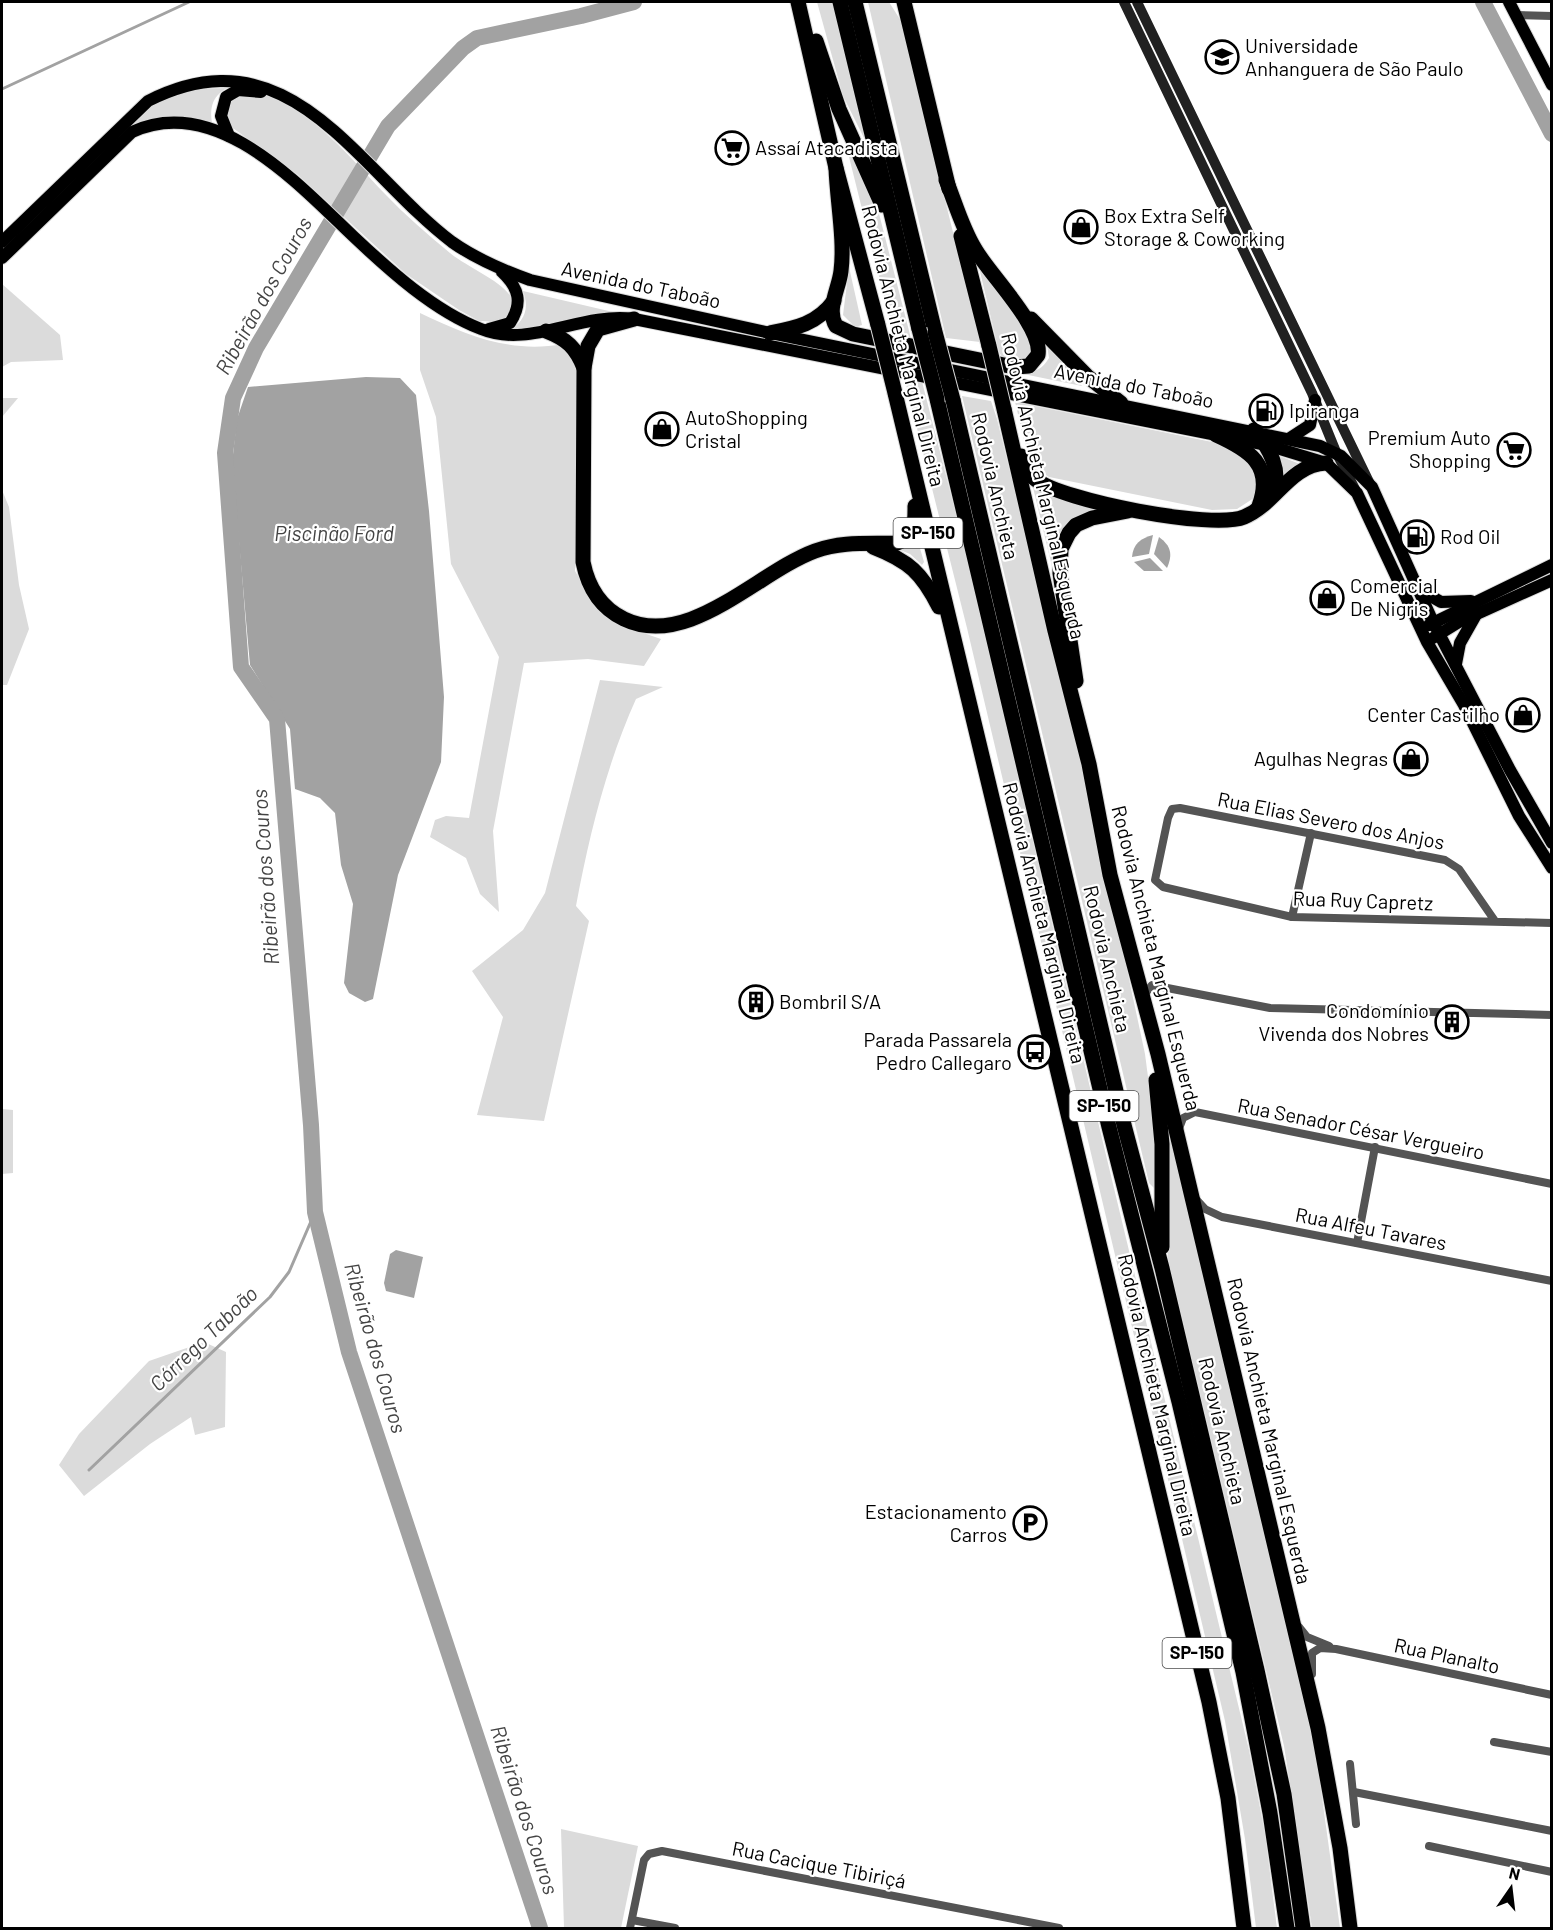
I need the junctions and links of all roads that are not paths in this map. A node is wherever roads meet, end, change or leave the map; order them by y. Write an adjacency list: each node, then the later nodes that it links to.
1 (798, 2): 14 (highway, Rodovia Anchieta Marginal Direita / SP-150)
2 (803, 2): 18 (highway)
3 (840, 2): 18 (highway, Rodovia Anchieta / SP-150)
4 (855, 2): 68 (highway, Rodovia Anchieta / SP-150, bridge)
5 (904, 2): 15 (highway, Rodovia Anchieta Marginal Esquerda / SP-150)
6 (1124, 2): 28 (street)
7 (1137, 2): 27 (street)
8 (1509, 2): 9 (main road)
9 (1515, 15): 10 (street); 11 (main road)
10 (1551, 16)
11 (1551, 85)
12 (229, 87): 13 (main road); 16 (main road); 19 (main road, Avenida do Taboão)
13 (229, 136): 17 (main road, Avenida do Taboão); 23 (main road, Avenida do Taboão)
14 (836, 168): 20 (highway); 33 (highway, Rodovia Anchieta Marginal Direita / SP-150, bridge)
15 (946, 180): 21 (highway); 31 (highway, Rodovia Anchieta Marginal Esquerda / SP-150, bridge)
16 (2, 242)
17 (2, 258)
18 (903, 262): 86 (highway, Rodovia Anchieta / SP-150, bridge)
19 (498, 268): 23 (main road); 25 (main road, Avenida do Taboão)
20 (834, 301): 21 (highway); 25 (highway)
21 (1018, 307): 29 (highway)
22 (634, 319): 24 (main road, Avenida do Taboão); 26 (highway); 32 (main road, Avenida do Taboão)
23 (482, 330): 24 (main road, Avenida do Taboão)
24 (546, 331): 26 (highway)
25 (770, 333): 29 (main road, Avenida do Taboão)
26 (584, 368): 41 (highway)
27 (1323, 386): 28 (street); 37 (street)
28 (1313, 396): 34 (main road); 36 (street)
29 (1120, 403): 30 (main road, Avenida do Taboão)
30 (1254, 430): 34 (main road, Avenida do Taboão); 35 (highway)
31 (1010, 435): 40 (highway); 52 (highway, Rodovia Anchieta Marginal Esquerda / SP-150)
32 (1216, 435): 35 (main road, Avenida do Taboão); 39 (highway)
33 (905, 437): 41 (highway); 47 (highway, Rodovia Anchieta Marginal Direita / SP-150)
34 (1290, 438): 36 (main road, Avenida do Taboão)
35 (1267, 445): 36 (main road, Avenida do Taboão); 38 (highway)
36 (1331, 458): 37 (main road, Avenida do Taboão); 38 (highway); 49 (main road, Avenida do Taboão)
37 (1372, 487): 44 (main road)
38 (1273, 495): 39 (highway)
39 (1259, 506): 40 (highway)
40 (1136, 510): 52 (highway)
41 (862, 543): 47 (highway)
42 (1551, 565): 45 (main road)
43 (1551, 580): 46 (main road)
44 (1416, 588): 45 (main road); 48 (main road)
45 (1490, 597): 48 (main road)
46 (1478, 613): 48 (main road); 51 (main road)
47 (950, 628): 85 (highway, Rodovia Anchieta Marginal Direita / SP-150)
48 (1436, 628): 49 (main road); 50 (main road); 51 (main road)
49 (1421, 629): 50 (main road)
50 (1427, 642): 55 (main road)
51 (1456, 664): 54 (main road)
52 (1089, 764): 60 (highway, Rodovia Anchieta Marginal Esquerda / SP-150)
53 (1311, 833): 56 (street, Rua Elias Severo dos Anjos); 57 (street); 58 (street, Rua Elias Severo dos Anjos)
54 (1551, 843)
55 (1551, 868)
56 (1155, 877): 57 (street, Rua Ruy Capretz)
57 (1293, 917): 58 (street, Rua Ruy Capretz)
58 (1495, 921): 59 (street, Rua Ruy Capretz)
59 (1549, 921)
60 (1142, 999): 61 (street); 62 (highway, Rodovia Anchieta Marginal Esquerda / SP-150)
61 (1551, 1015)
62 (1150, 1028): 63 (highway, Rodovia Anchieta Marginal Esquerda / SP-150); 68 (highway)
63 (1177, 1135): 64 (street, Rua Senador César Vergueiro); 66 (highway, Rodovia Anchieta Marginal Esquerda / SP-150)
64 (1375, 1147): 65 (street, Rua Senador César Vergueiro); 67 (street)
65 (1551, 1184)
66 (1192, 1194): 67 (street, Rua Alfeu Tavares); 70 (highway, Rodovia Anchieta Marginal Esquerda / SP-150)
67 (1357, 1243): 69 (street, Rua Alfeu Tavares)
68 (1162, 1268): 87 (highway, Rodovia Anchieta / SP-150)
69 (1551, 1281)
70 (1287, 1600): 71 (street, Rua Planalto); 73 (highway, Rodovia Anchieta Marginal Esquerda / SP-150)
71 (1336, 1649): 72 (street, Rua Planalto); 73 (street, Rua Planalto)
72 (1551, 1695)
73 (1318, 1728): 88 (highway, Rodovia Anchieta Marginal Esquerda / SP-150)
74 (1494, 1742): 75 (street)
75 (1551, 1752)
76 (1350, 1764): 77 (street)
77 (1354, 1792): 78 (street); 79 (street)
78 (1356, 1824)
79 (1551, 1832)
80 (1429, 1846): 81 (street)
81 (1551, 1872)
82 (631, 1924): 83 (street); 84 (street, Rua Cacique Tibiriçá)
83 (675, 1929)
84 (1059, 1929)
85 (1244, 1929)
86 (1287, 1929)
87 (1303, 1929)
88 (1350, 1929)

